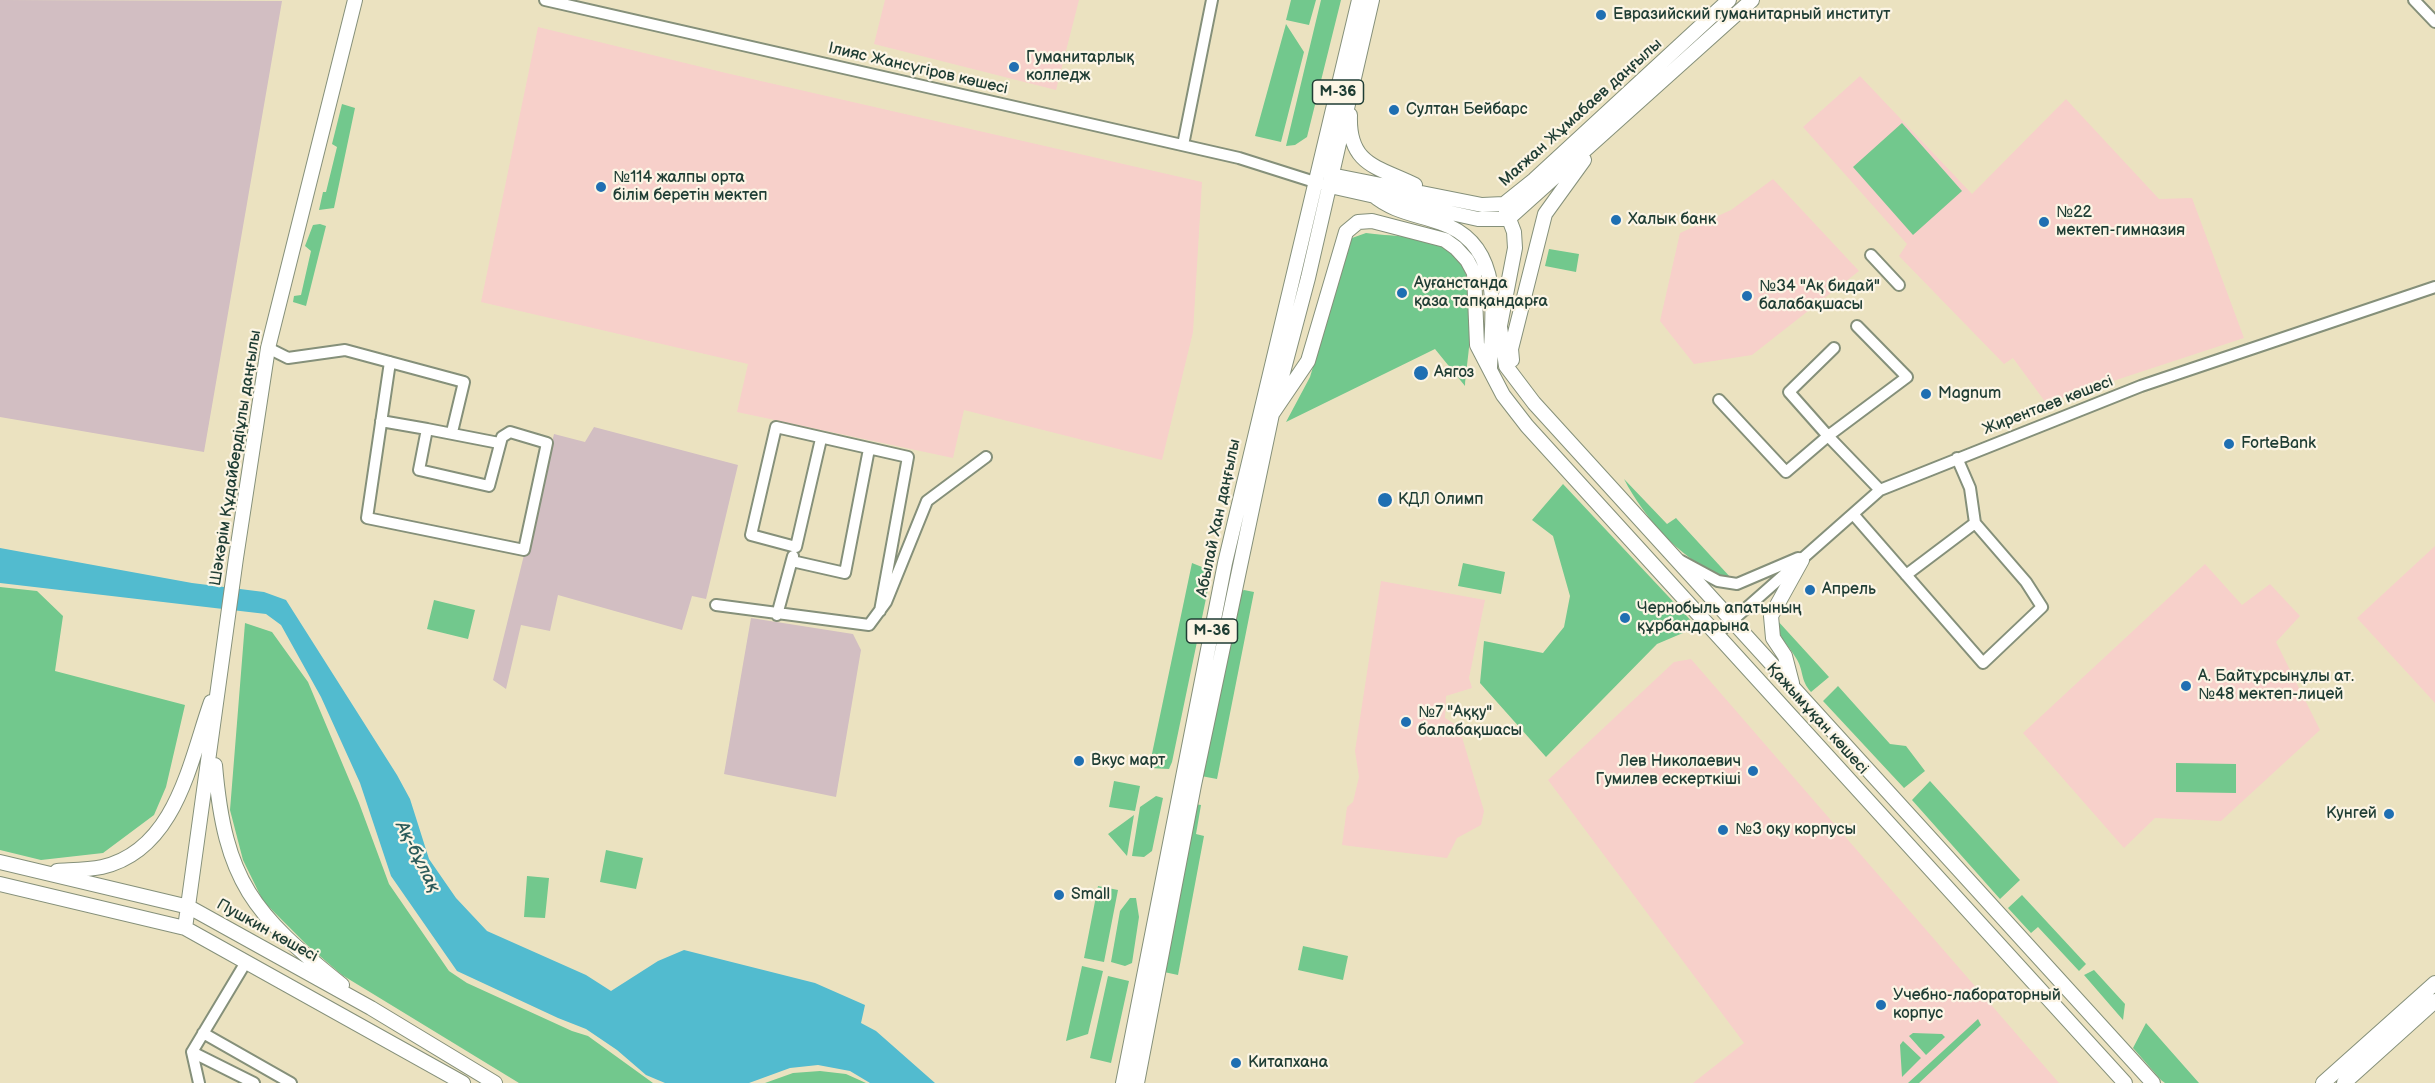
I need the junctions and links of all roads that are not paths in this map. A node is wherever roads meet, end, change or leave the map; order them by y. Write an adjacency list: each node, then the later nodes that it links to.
1 (355, 0): 23 (main road, Шәкәрім Құдайбердіұлы даңғылы)
2 (545, 0): 11 (street, Ілияс Жансүгіров көшесі)
3 (1212, 0): 11 (street)
4 (1359, 0): 13 (main road, Абылай Хан даңғылы / M-36)
5 (1372, 0): 10 (main road, Абылай Хан даңғылы / M-36)
6 (1729, 0): 16 (main road, Мағжан Жұмабаев даңғылы)
7 (1752, 0): 12 (main road, Мағжан Жұмабаев даңғылы)
8 (2414, 0): 9 (street)
9 (2435, 22)
10 (1356, 66): 13 (main road, Абылай Хан даңғылы / M-36); 15 (main road)
11 (1183, 145): 13 (street, Ілияс Жансүгіров көшесі)
12 (1588, 149): 17 (main road, Мағжан Жұмабаев даңғылы); 27 (main road)
13 (1324, 179): 14 (main road); 15 (main road, Мағжан Жұмабаев даңғылы); 29 (main road, Абылай Хан даңғылы / M-36); 73 (main road, Абылай Хан даңғылы / M-36)
14 (1373, 195): 17 (main road); 26 (main road)
15 (1436, 196): 16 (main road, Мағжан Жұмабаев даңғылы)
16 (1504, 204): 17 (main road)
17 (1508, 219): 22 (main road)
18 (1871, 255): 19 (street)
19 (1899, 285)
20 (2435, 287): 38 (street, Жирентаев көшесі)
21 (1857, 326): 33 (street)
22 (1500, 327): 26 (main road); 27 (main road, Қажымұқан көшесі)
23 (268, 348): 25 (street); 52 (main road, Шәкәрім Құдайбердіұлы даңғылы)
24 (1834, 348): 33 (street)
25 (390, 362): 30 (street); 32 (street)
26 (1490, 373): 29 (main road, Қажымұқан көшесі); 51 (main road, Қажымұқан көшесі)
27 (1517, 383): 44 (main road, Қажымұқан көшесі)
28 (1719, 400): 33 (street)
29 (1272, 414): 74 (main road, Абылай Хан даңғылы / M-36)
30 (381, 421): 31 (street); 35 (street)
31 (427, 429): 32 (street); 35 (street)
32 (452, 432): 35 (street)
33 (1828, 436): 39 (street)
34 (821, 439): 36 (street); 42 (street); 42 (street)
35 (500, 443)
36 (869, 449): 45 (street); 48 (street)
37 (986, 457): 48 (street)
38 (1958, 458): 39 (street, Жирентаев көшесі); 41 (street)
39 (1880, 490): 40 (street, Жирентаев көшесі)
40 (1853, 514): 43 (street, Жирентаев көшесі); 46 (street)
41 (1975, 523): 46 (street); 46 (street)
42 (796, 547): 45 (street)
43 (1806, 556): 44 (street); 50 (street, Жирентаев көшесі); 53 (main road)
44 (1679, 560): 50 (main road, Қажымұқан көшесі)
45 (792, 561): 49 (street)
46 (1906, 575)
47 (716, 605): 49 (street)
48 (880, 611): 49 (street)
49 (777, 615)
50 (1734, 620): 51 (street, Жирентаев көшесі); 53 (main road, Қажымұқан көшесі)
51 (1717, 634): 64 (main road, Қажымұқан көшесі)
52 (220, 677): 54 (main road, Шәкәрім Құдайбердіұлы даңғылы); 56 (main road)
53 (1793, 685): 67 (main road, Қажымұқан көшесі)
54 (213, 739): 58 (main road, Шәкәрім Құдайбердіұлы даңғылы); 63 (main road)
55 (0, 862): 56 (main road, Пушкин көшесі)
56 (43, 872): 58 (main road, Пушкин көшесі)
57 (0, 884): 59 (main road)
58 (189, 907): 59 (main road, Шәкәрім Құдайбердіұлы даңғылы); 63 (main road, Пушкин көшесі)
59 (185, 928): 60 (main road)
60 (246, 962): 65 (street); 71 (main road)
61 (2435, 983): 77 (main road)
62 (2435, 1001): 78 (main road)
63 (371, 1008): 72 (main road, Пушкин көшесі)
64 (2080, 1033): 75 (main road); 76 (main road, Қажымұқан көшесі)
65 (203, 1034): 66 (street); 70 (street)
66 (192, 1052): 68 (street); 69 (street)
67 (2153, 1082)
68 (199, 1083)
69 (254, 1083)
70 (291, 1083)
71 (463, 1083)
72 (495, 1083)
73 (1123, 1083)
74 (1137, 1083)
75 (2114, 1083)
76 (2125, 1083)
77 (2323, 1083)
78 (2344, 1083)

